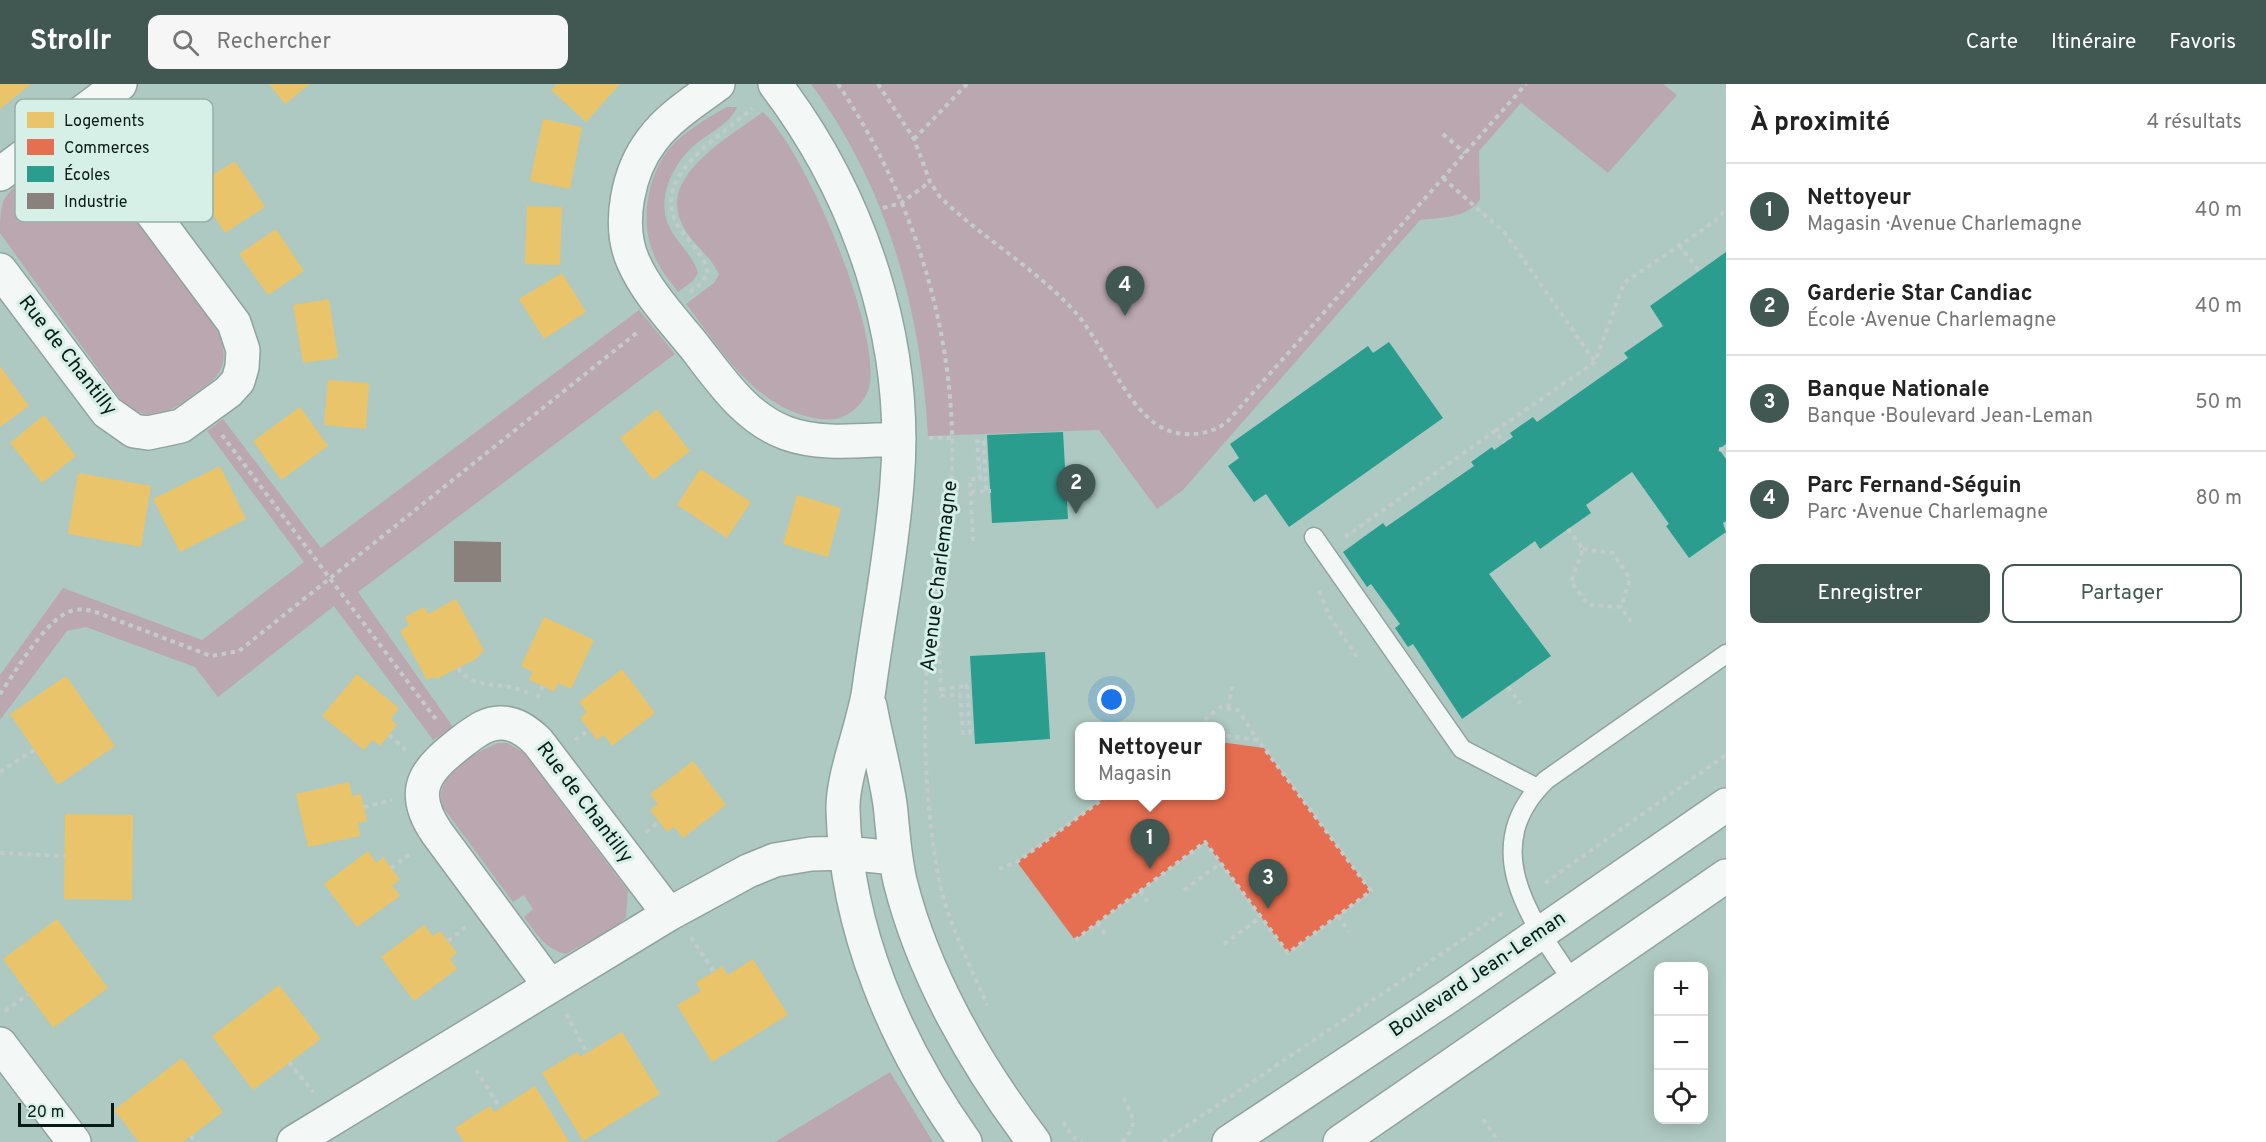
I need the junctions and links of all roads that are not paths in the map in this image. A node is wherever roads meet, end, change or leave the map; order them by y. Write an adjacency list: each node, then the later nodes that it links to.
1 (120, 84): 4 (street)
2 (718, 84): 9 (street)
3 (775, 84): 9 (street)
4 (100, 99)
5 (15, 163): 6 (street)
6 (0, 174)
7 (159, 222): 8 (street, Rue de Chantilly)
8 (0, 270)
9 (912, 439): 12 (street)
10 (1314, 537): 13 (lane)
11 (1726, 654): 13 (lane)
12 (868, 696): 15 (street); 16 (street)
13 (1537, 788): 19 (lane)
14 (1726, 806): 19 (street, Boulevard Jean-Leman)
15 (846, 853): 16 (street); 18 (street); 25 (street)
16 (895, 858): 26 (street)
17 (1726, 876): 20 (street)
18 (678, 922): 21 (street); 21 (street, Rue de Chantilly)
19 (1540, 934): 20 (lane); 27 (street, Boulevard Jean-Leman)
20 (1574, 982): 28 (street)
21 (550, 986): 24 (street)
22 (0, 1044): 23 (street)
23 (74, 1142)
24 (294, 1142)
25 (965, 1142)
26 (1034, 1142)
27 (1229, 1142)
28 (1340, 1142)

